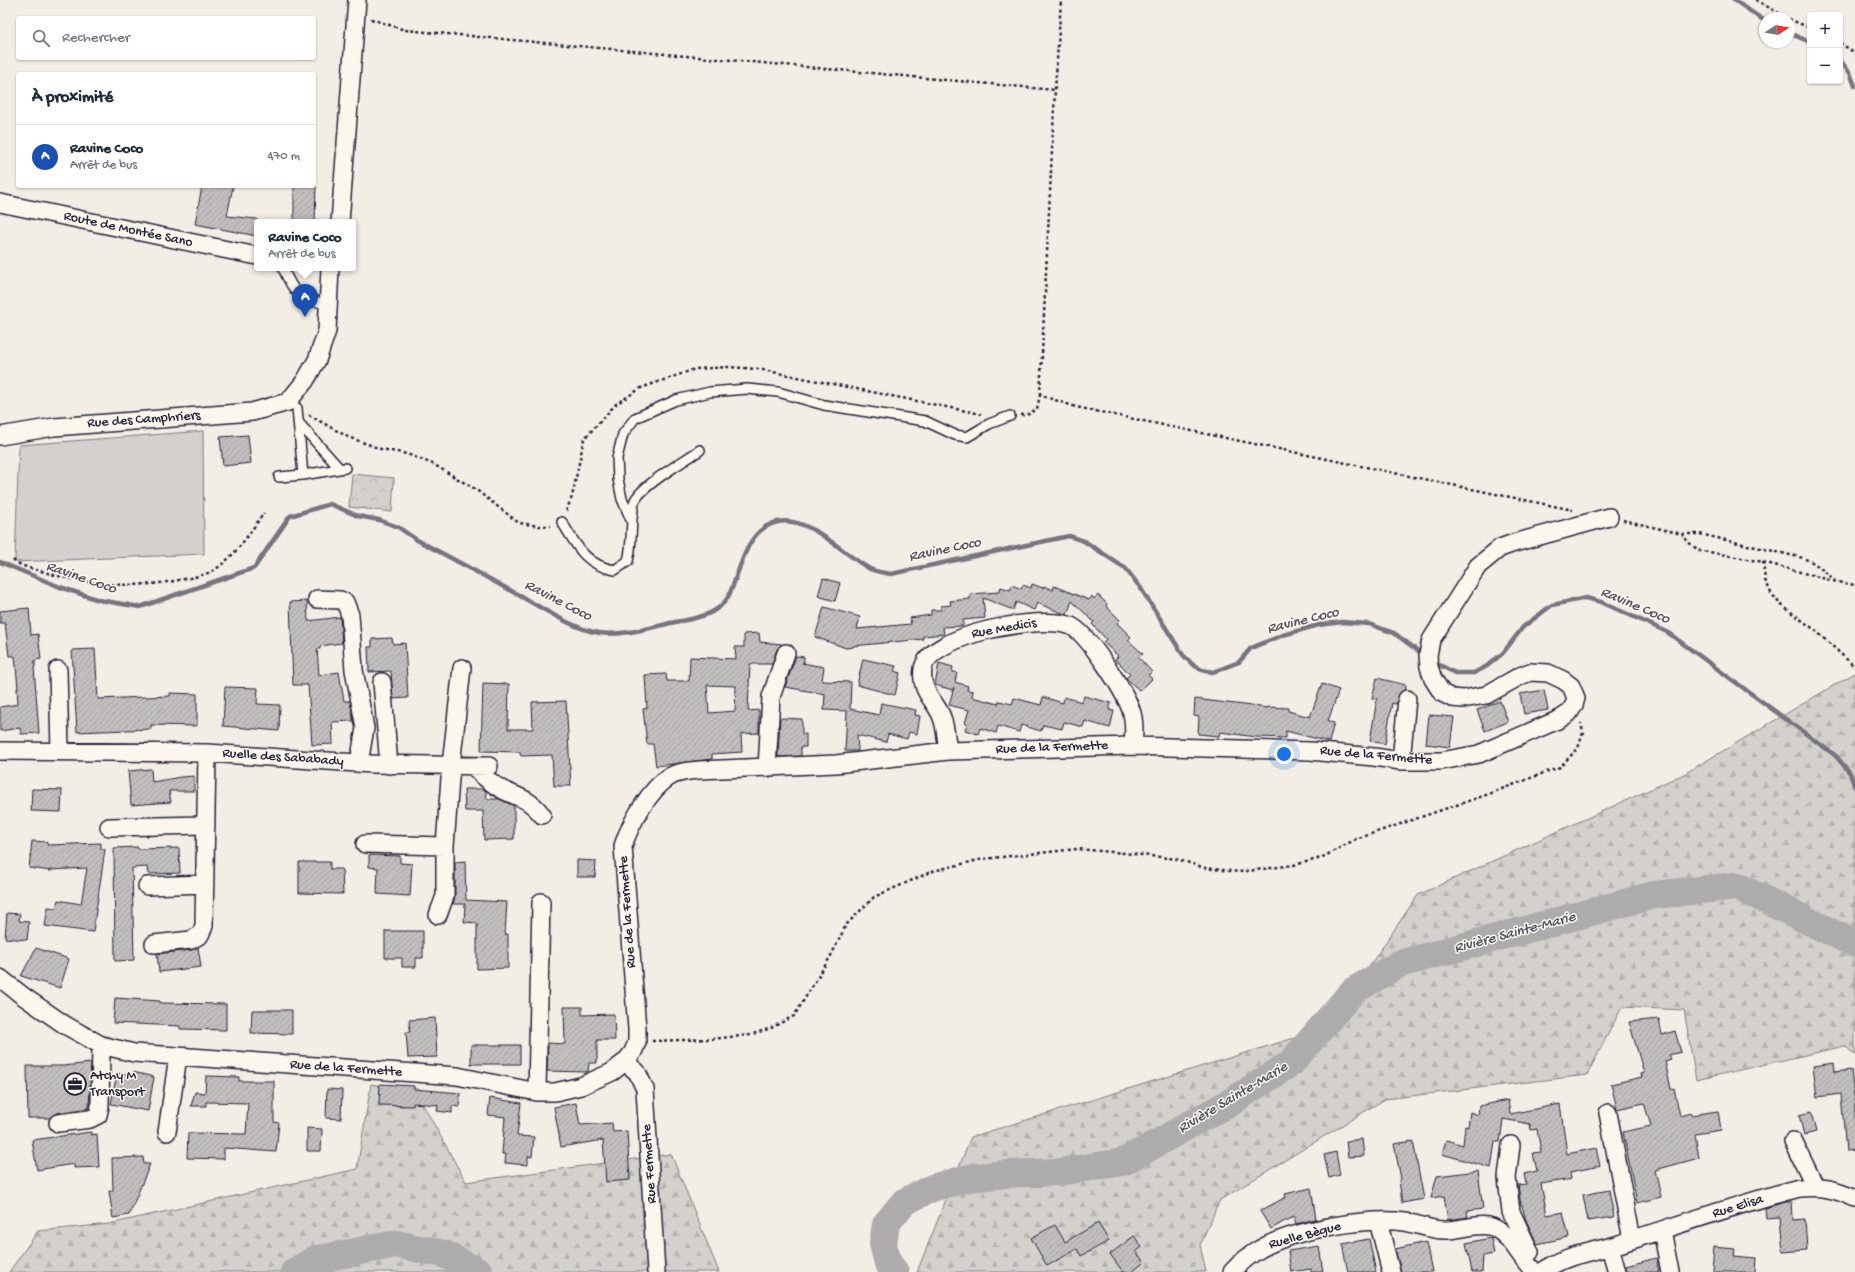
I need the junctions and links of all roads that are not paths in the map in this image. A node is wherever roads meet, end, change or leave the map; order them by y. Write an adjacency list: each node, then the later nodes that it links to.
1 (357, 7): 3 (street)
2 (0, 203): 4 (street, Route de Montée Sano)
3 (340, 219)
4 (254, 255)
5 (284, 271): 7 (lane)
6 (330, 271): 7 (street)
7 (329, 305): 8 (street)
8 (293, 405): 10 (lane); 11 (street, Rue des Camphriers)
9 (1010, 416): 17 (lane)
10 (298, 422): 13 (lane); 13 (lane)
11 (0, 436)
12 (700, 450): 17 (lane)
13 (303, 475): 14 (lane)
14 (279, 477)
15 (1609, 517): 29 (street, Rue de la Fermette)
16 (562, 522): 17 (lane)
17 (632, 522)
18 (317, 599): 30 (street, Ruelle des Sababady)
19 (786, 653): 33 (street)
20 (462, 668): 32 (street)
21 (58, 670): 25 (street)
22 (382, 682): 31 (street)
23 (1407, 699): 29 (street)
24 (1133, 746): 26 (street, Rue de la Fermette); 26 (street, Rue Medicis); 29 (street, Rue de la Fermette)
25 (60, 751): 27 (street, Ruelle des Sababady); 28 (street, Ruelle des Sababady)
26 (948, 751): 33 (street, Rue de la Fermette)
27 (0, 752)
28 (207, 753): 30 (street, Ruelle des Sababady); 35 (street, Ruelle des Sababady)
29 (1401, 761)
30 (359, 764): 31 (street, Ruelle des Sababady)
31 (389, 764): 32 (street, Ruelle des Sababady)
32 (451, 765): 34 (street, Ruelle des Sababady); 38 (street)
33 (767, 768): 47 (street, Rue de la Fermette)
34 (542, 815)
35 (206, 824): 36 (street); 39 (street, Ruelle des Sababady)
36 (109, 827)
37 (365, 844): 38 (street)
38 (444, 846): 42 (street)
39 (205, 884): 40 (street); 43 (street, Ruelle des Sababady)
40 (147, 886)
41 (541, 902): 48 (street)
42 (438, 915)
43 (154, 944)
44 (0, 978): 45 (street, Rue de la Fermette)
45 (101, 1045): 46 (street, Rue de la Fermette); 50 (street)
46 (178, 1056): 48 (street, Rue de la Fermette); 51 (street)
47 (625, 1062): 48 (street, Rue de la Fermette); 61 (street, Rue Fermette)
48 (537, 1092)
49 (1608, 1113): 58 (street)
50 (58, 1123)
51 (167, 1132)
52 (1793, 1141): 54 (street)
53 (1511, 1145): 63 (street)
54 (1815, 1186): 55 (street, Rue Elisa); 57 (street, Rue Elisa)
55 (1855, 1198)
56 (1378, 1221): 60 (street, Ruelle Bègue); 62 (street); 63 (street, Ruelle Bègue)
57 (1662, 1230): 58 (street, Rue Elisa); 66 (street)
58 (1632, 1240): 59 (street, Rue Elisa)
59 (1610, 1247): 64 (street, Rue Elisa); 65 (street)
60 (1237, 1270)
61 (656, 1272)
62 (1391, 1272)
63 (1536, 1272)
64 (1542, 1272)
65 (1617, 1272)
66 (1670, 1272)

